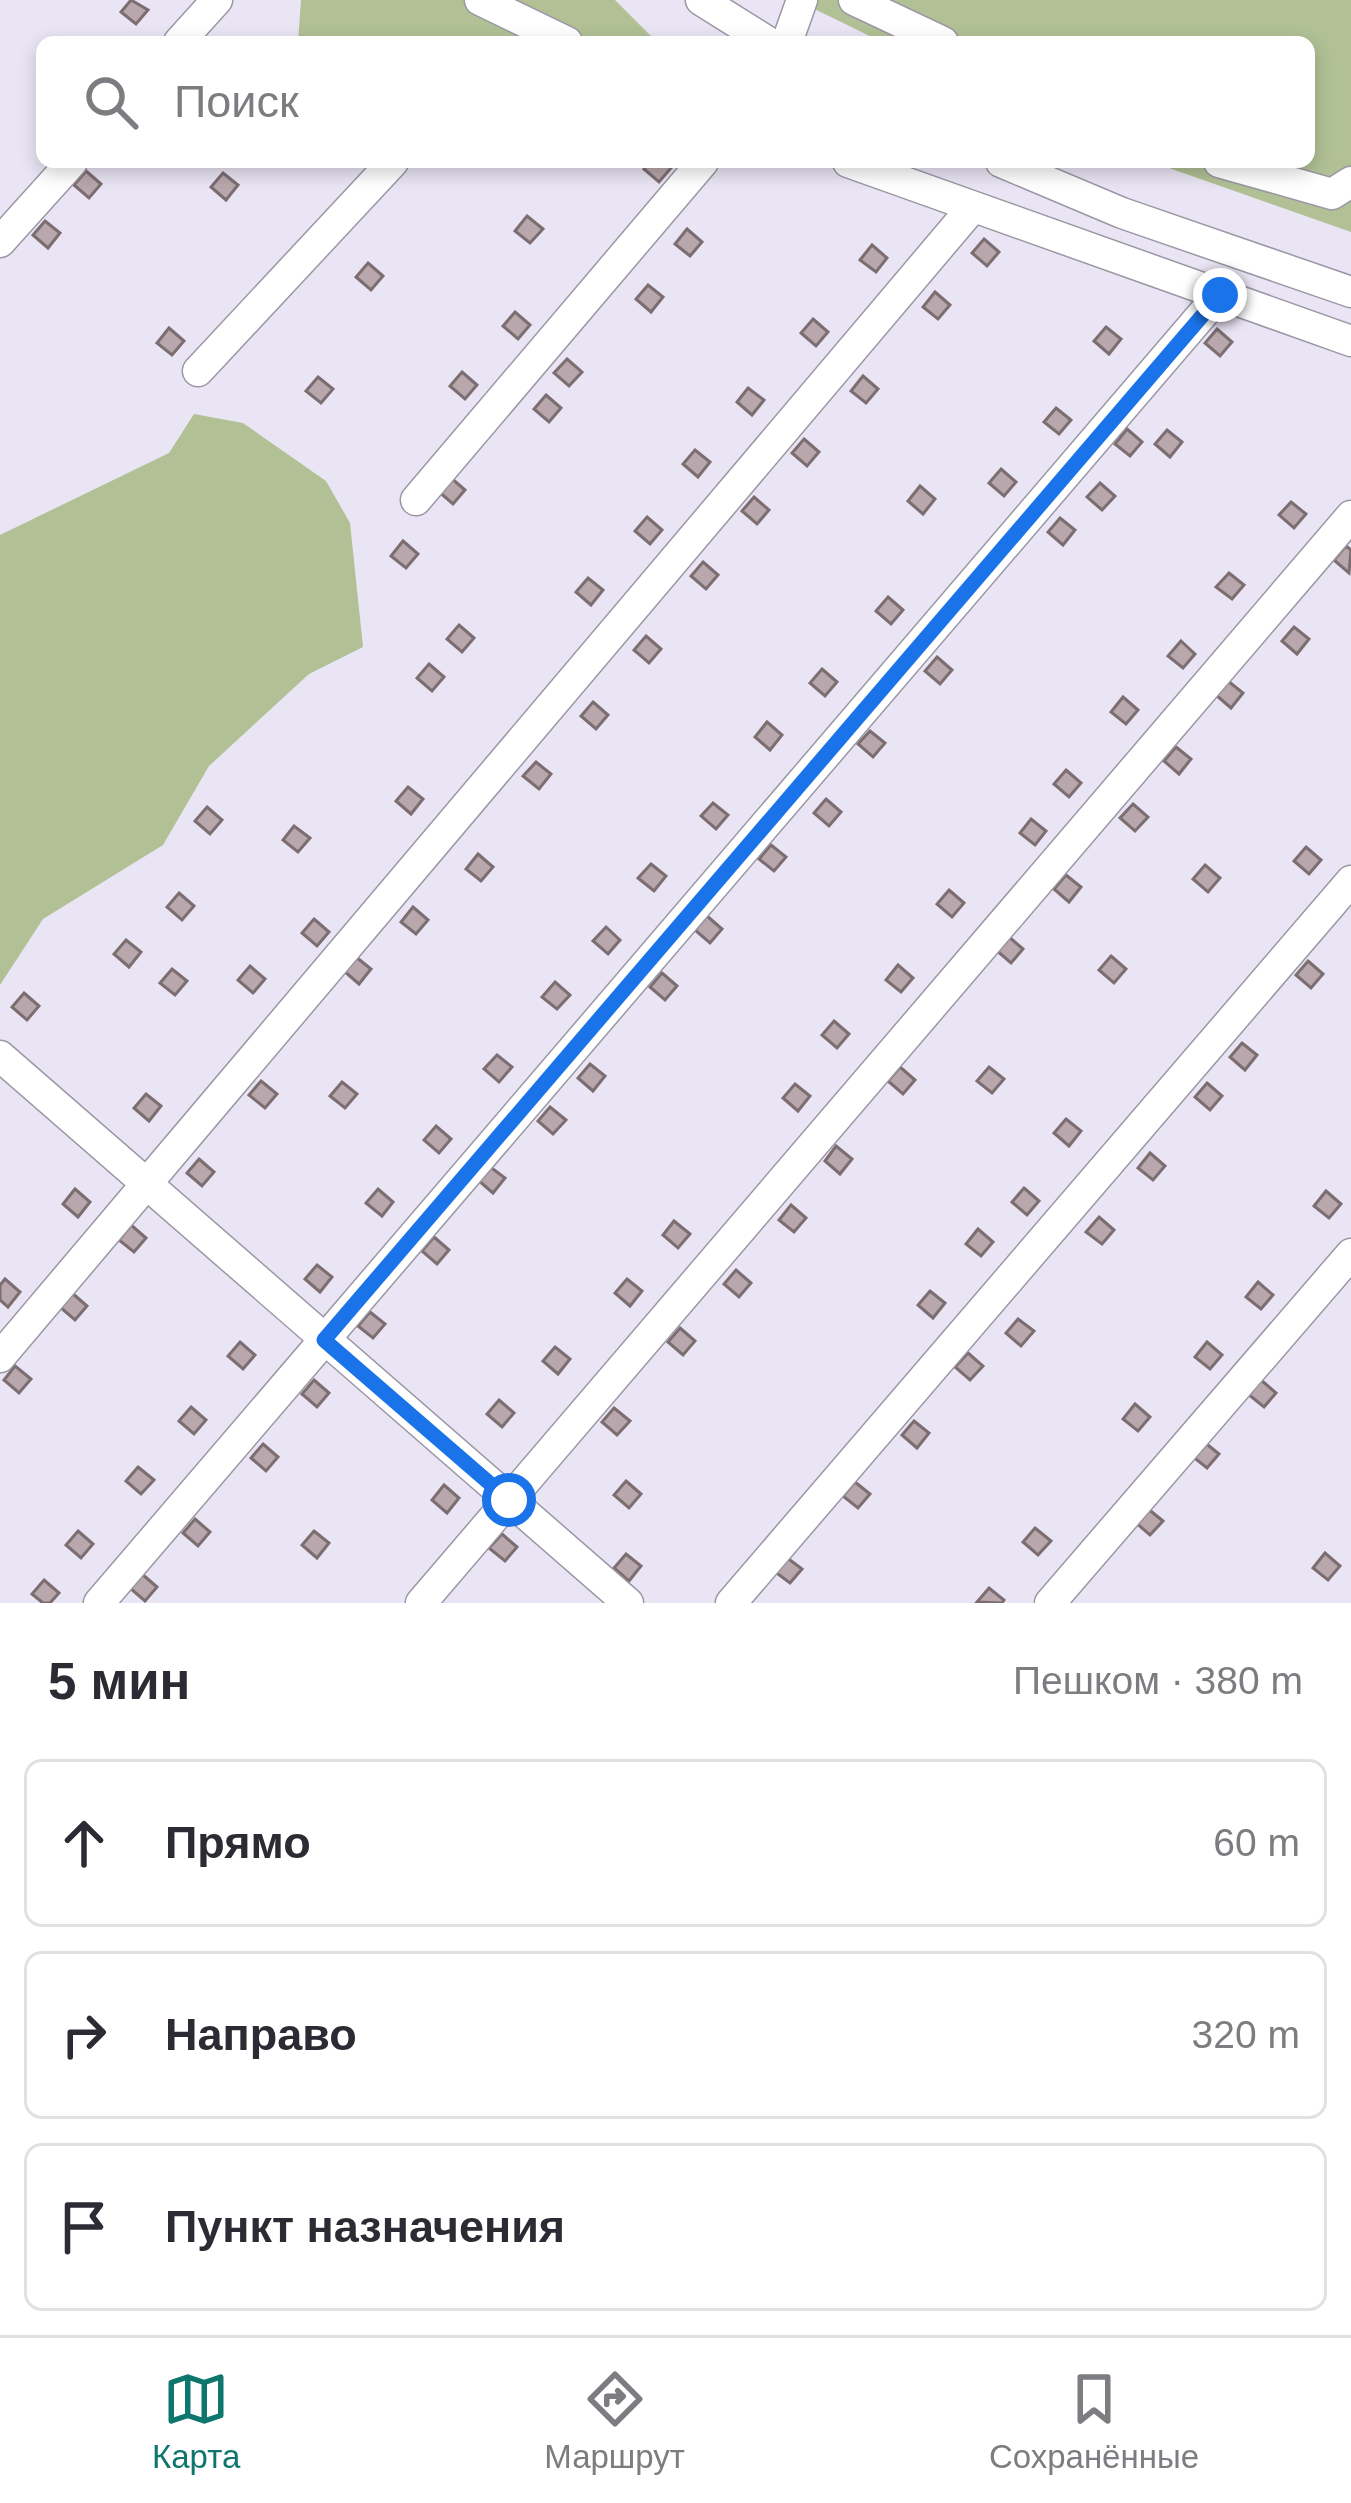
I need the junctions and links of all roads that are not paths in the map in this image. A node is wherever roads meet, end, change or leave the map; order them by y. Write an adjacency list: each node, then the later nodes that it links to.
1 (217, 0): 7 (street)
2 (479, 0): 6 (street)
3 (701, 0): 8 (street)
4 (802, 0): 9 (street)
5 (854, 0): 10 (street)
6 (514, 32)
7 (184, 36)
8 (758, 36)
9 (789, 36)
10 (930, 36)
11 (67, 168): 19 (street)
12 (387, 168): 23 (street)
13 (698, 168): 24 (street)
14 (864, 168): 18 (street)
15 (1015, 168): 20 (street)
16 (1240, 168): 17 (street)
17 (1351, 182)
18 (972, 208): 21 (street); 28 (street)
19 (0, 242)
20 (1351, 292)
21 (1220, 295): 22 (street); 30 (street)
22 (1351, 341)
23 (198, 371)
24 (416, 500)
25 (1351, 517): 32 (street)
26 (1351, 881): 36 (street)
27 (0, 1056): 28 (street)
28 (145, 1186): 30 (street); 31 (street)
29 (1351, 1254): 37 (street)
30 (324, 1340): 32 (street); 33 (street)
31 (0, 1358)
32 (509, 1500): 34 (street); 35 (street)
33 (99, 1603)
34 (421, 1603)
35 (628, 1603)
36 (731, 1603)
37 (1050, 1603)

